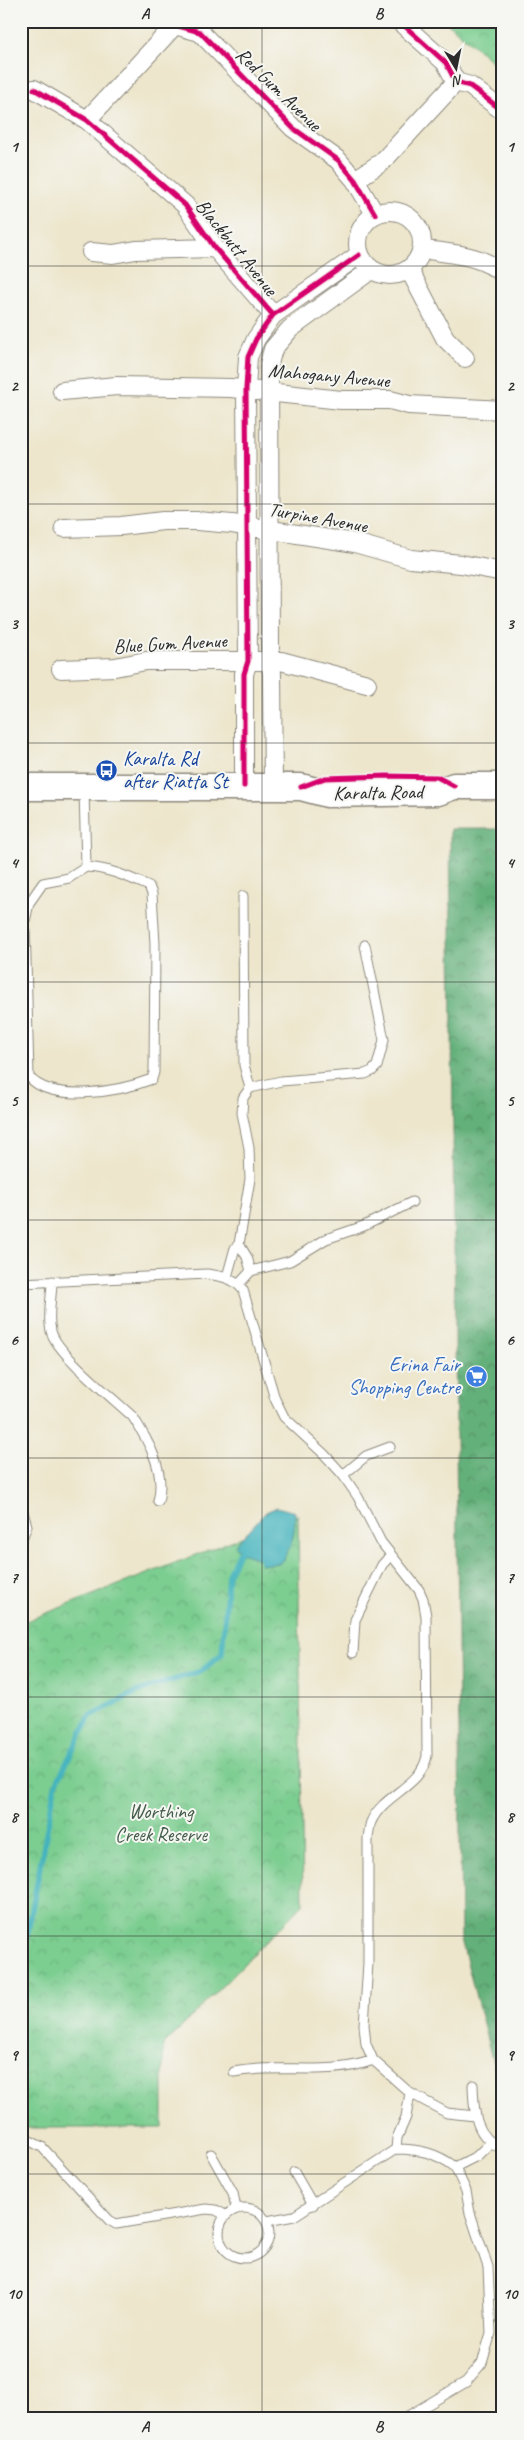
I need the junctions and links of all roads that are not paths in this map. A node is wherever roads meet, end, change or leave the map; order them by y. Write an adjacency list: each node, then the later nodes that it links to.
1 (399, 21): 3 (street)
2 (174, 23): 6 (street); 7 (street, Red Gum Avenue)
3 (456, 82): 5 (street); 7 (street)
4 (34, 89): 6 (street, Blackbutt Avenue)
5 (503, 111)
6 (87, 120): 9 (street, Blackbutt Avenue)
7 (355, 180): 8 (street, Red Gum Avenue)
8 (375, 214): 10 (street); 12 (street)
9 (215, 248): 11 (street); 16 (street, Blackbutt Avenue)
10 (422, 249): 13 (street); 15 (street)
11 (91, 252)
12 (359, 255): 14 (street); 16 (street)
13 (409, 269): 14 (street); 17 (street)
14 (371, 270): 20 (street)
15 (503, 274)
16 (273, 315): 18 (street)
17 (465, 358)
18 (246, 389): 19 (street, Mahogany Avenue); 20 (street, Mahogany Avenue); 22 (street)
19 (62, 391)
20 (269, 392): 21 (street, Mahogany Avenue); 24 (street)
21 (503, 410)
22 (247, 526): 23 (street, Turpine Avenue); 24 (street, Turpine Avenue); 26 (street)
23 (64, 528)
24 (269, 529): 25 (street, Turpine Avenue); 27 (street)
25 (503, 572)
26 (248, 661): 27 (street, Blue Gum Avenue); 28 (street, Blue Gum Avenue); 30 (street)
27 (270, 661): 29 (street, Blue Gum Avenue); 34 (street)
28 (61, 670)
29 (367, 684)
30 (244, 786): 33 (street, Karalta Road); 34 (street, Karalta Road)
31 (503, 786): 34 (street, Karalta Road)
32 (21, 787): 33 (street, Karalta Road)
33 (84, 787): 35 (lane)
34 (273, 787)
35 (86, 868): 35 (lane)
36 (243, 896): 38 (lane)
37 (365, 945): 38 (lane)
38 (250, 1088): 40 (lane)
39 (412, 1202): 41 (lane)
40 (239, 1244): 41 (lane); 42 (lane)
41 (251, 1271): 45 (lane)
42 (227, 1277): 43 (lane); 45 (lane)
43 (52, 1281): 44 (lane); 48 (lane)
44 (21, 1283)
45 (239, 1284): 47 (lane)
46 (390, 1447): 47 (lane)
47 (343, 1475): 51 (lane)
48 (158, 1501)
49 (21, 1505): 50 (lane)
50 (21, 1541)
51 (390, 1556): 52 (lane); 53 (lane)
52 (353, 1653)
53 (373, 2060): 54 (lane); 56 (lane)
54 (234, 2072)
55 (473, 2086): 57 (lane)
56 (410, 2094): 57 (lane); 60 (lane)
57 (475, 2116): 59 (lane)
58 (21, 2139): 67 (lane)
59 (490, 2143): 61 (lane); 63 (lane)
60 (396, 2149): 63 (lane); 65 (lane)
61 (503, 2149)
62 (211, 2154): 66 (lane)
63 (455, 2167): 69 (lane)
64 (294, 2172): 65 (lane)
65 (313, 2204): 68 (lane)
66 (236, 2209): 67 (lane); 68 (lane)
67 (226, 2216): 68 (lane)
68 (267, 2221)
69 (403, 2419)

